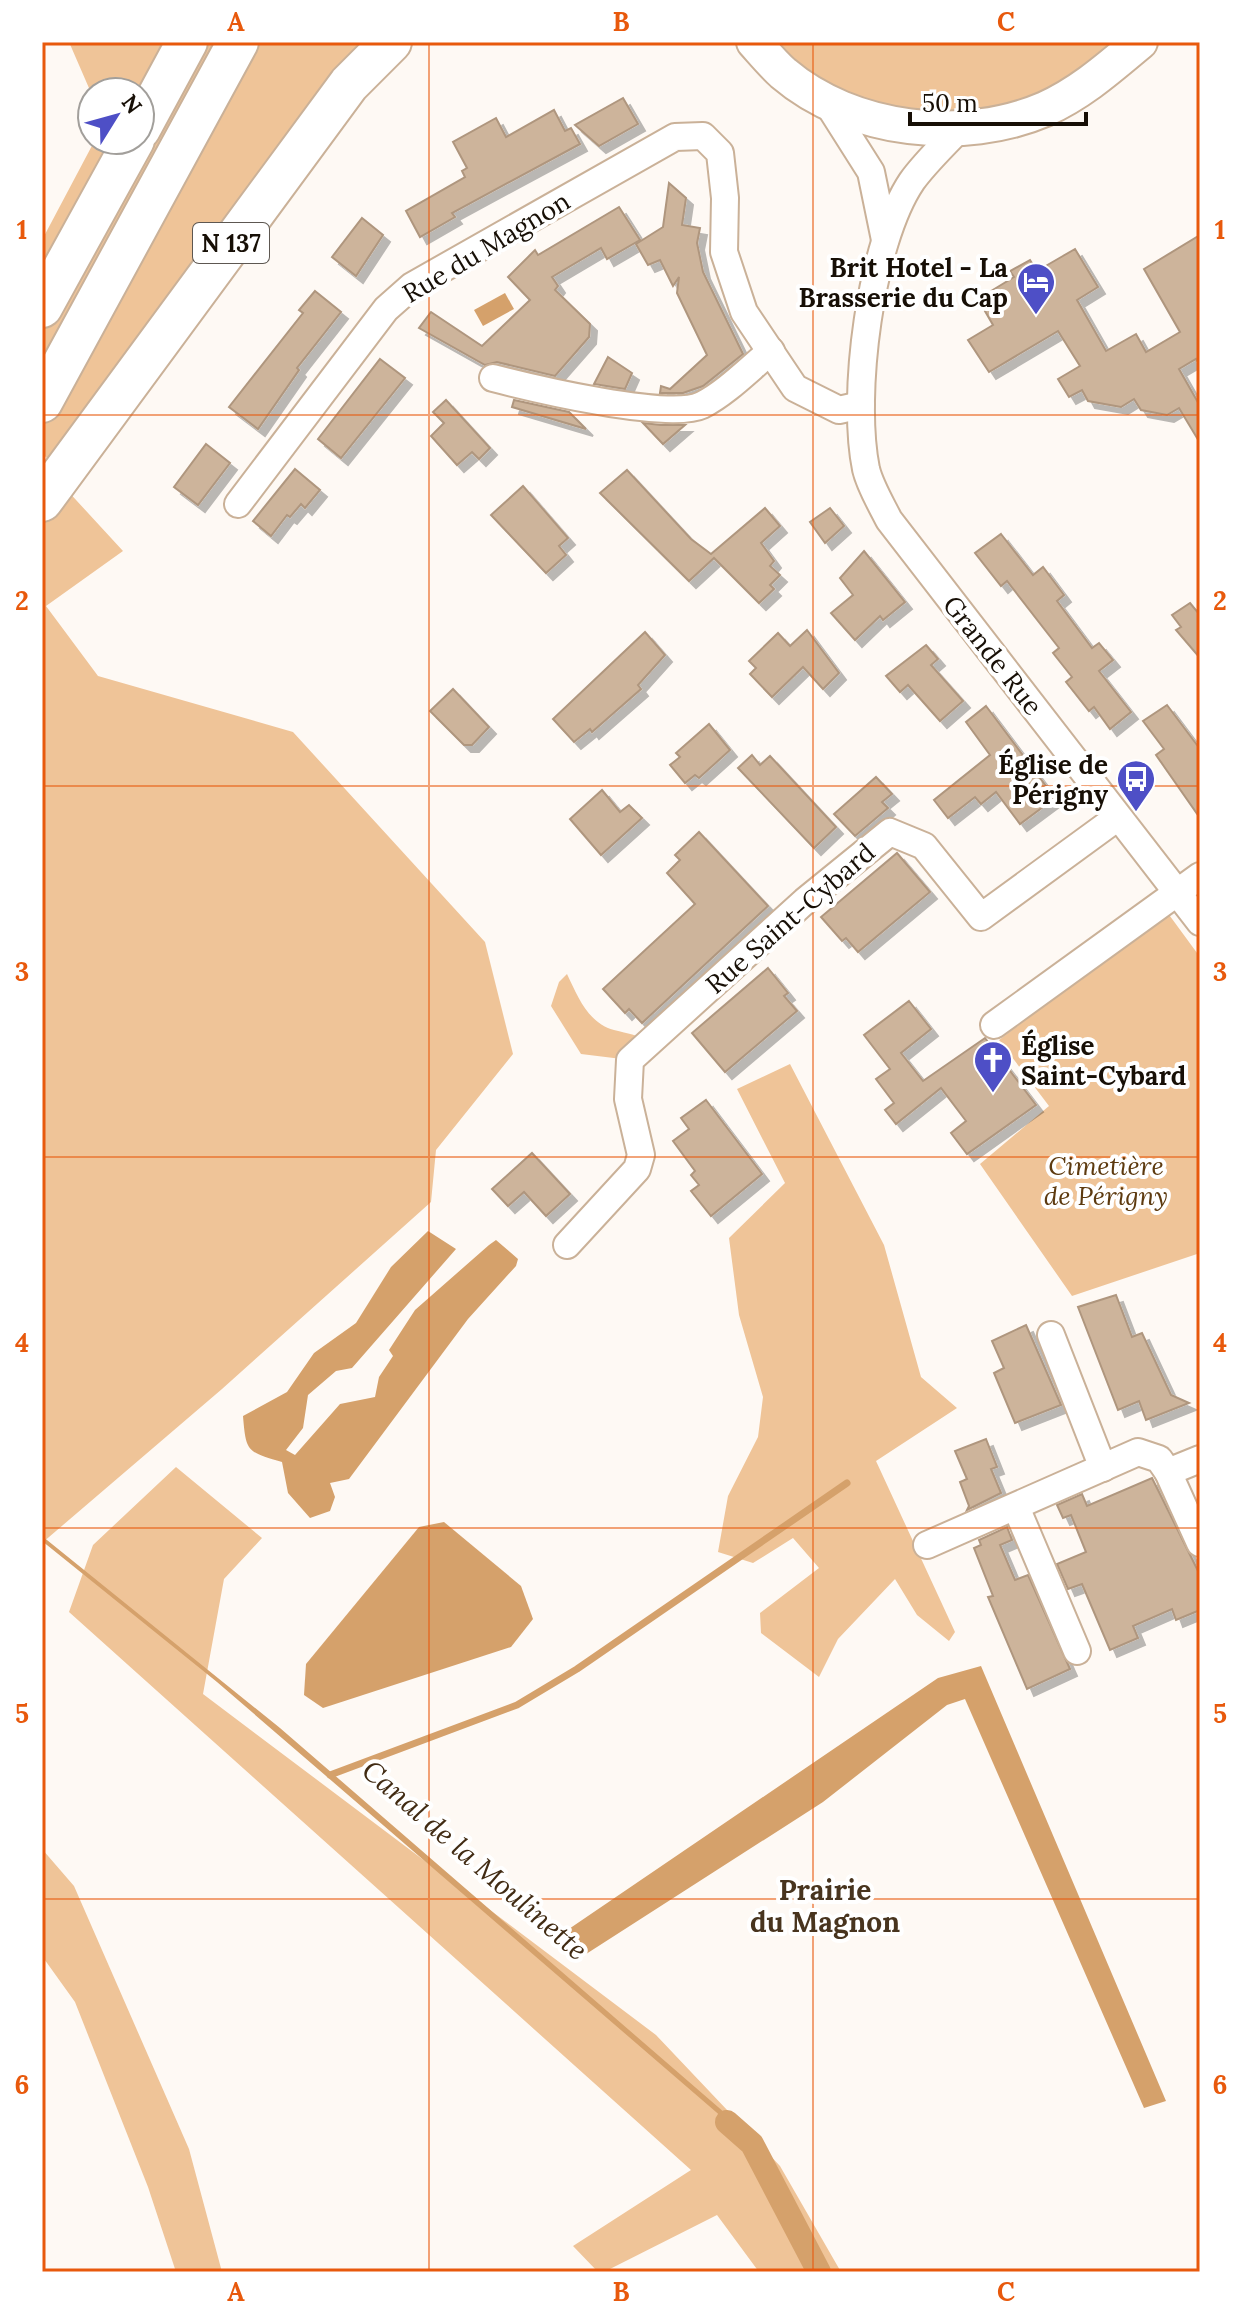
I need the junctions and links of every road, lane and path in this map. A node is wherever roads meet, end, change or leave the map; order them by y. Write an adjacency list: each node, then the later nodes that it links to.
1 (155, 42): 7 (highway)
2 (187, 42): 8 (highway)
3 (238, 42): 18 (highway)
4 (391, 42): 20 (highway, N 137)
5 (754, 42): 9 (main road)
6 (1140, 42): 10 (main road)
7 (144, 76)
8 (156, 99)
9 (826, 101): 10 (main road); 14 (street, Grande Rue)
10 (957, 131): 14 (street, Grande Rue)
11 (116, 156): 13 (highway)
12 (125, 156): 13 (highway)
13 (88, 224): 15 (highway)
14 (885, 240): 19 (street, Grande Rue)
15 (42, 307)
16 (771, 351): 17 (street); 19 (street); 21 (street, Rue du Magnon)
17 (493, 378)
18 (42, 402)
19 (861, 405): 22 (street, Grande Rue)
20 (42, 501)
21 (238, 504)
22 (1118, 817): 24 (street, Grande Rue); 27 (street, Rue Saint-Cybard)
23 (1200, 876): 24 (street)
24 (1177, 893): 25 (street, Grande Rue); 26 (street)
25 (1200, 922)
26 (994, 1025)
27 (567, 1245)
28 (1051, 1335): 30 (street)
29 (1200, 1459): 31 (street)
30 (1103, 1468): 31 (street); 32 (street)
31 (1168, 1472): 33 (street)
32 (1016, 1507): 34 (street); 35 (street)
33 (1200, 1543)
34 (927, 1545)
35 (1077, 1651)

